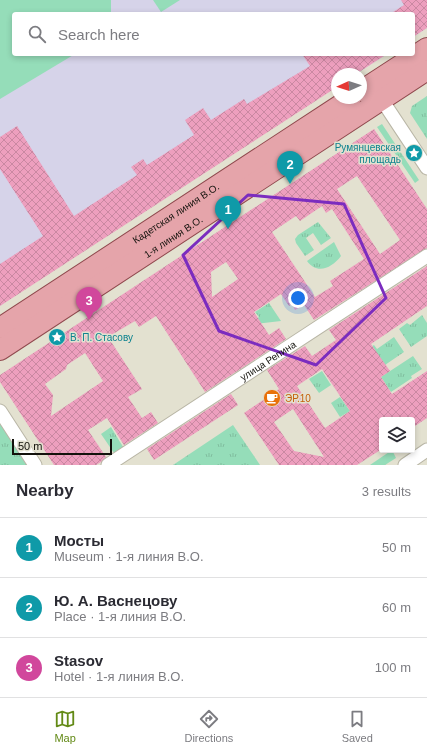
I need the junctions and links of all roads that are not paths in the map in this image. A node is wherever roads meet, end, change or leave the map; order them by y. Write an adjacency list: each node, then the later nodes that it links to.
1 (427, 48): 3 (main road)
2 (427, 70): 3 (main road, 1-я линия В.О.)
3 (371, 92): 5 (street); 8 (main road, 1-я линия В.О.)
4 (342, 104): 7 (main road, Кадетская линия В.О.)
5 (427, 168)
6 (427, 256): 12 (street, улица Репина)
7 (0, 328)
8 (0, 350)
9 (0, 411): 11 (street)
10 (427, 450): 13 (street)
11 (35, 465)
12 (108, 465)
13 (405, 465)

